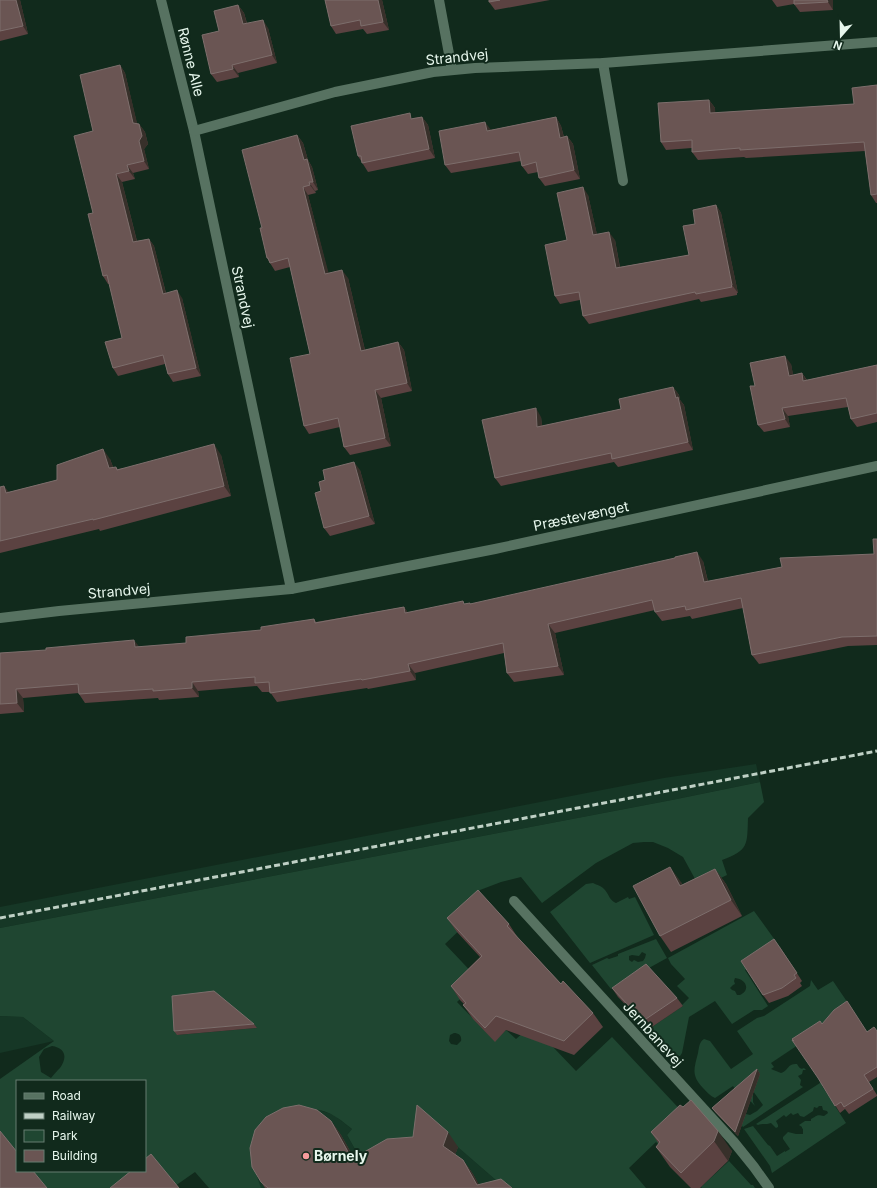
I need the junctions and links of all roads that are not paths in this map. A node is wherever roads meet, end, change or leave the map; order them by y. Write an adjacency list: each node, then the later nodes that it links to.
1 (161, 0): 6 (street, Rønne Alle)
2 (439, 0): 5 (street)
3 (877, 42): 4 (street, Strandvej)
4 (603, 63): 5 (street, Strandvej); 7 (street)
5 (452, 70): 6 (street, Strandvej)
6 (194, 131): 9 (street, Strandvej)
7 (623, 181)
8 (877, 466): 9 (street, Præstevænget)
9 (291, 589): 10 (street, Strandvej)
10 (0, 618)
11 (514, 901): 12 (street, Jernbanevej)
12 (769, 1188)

